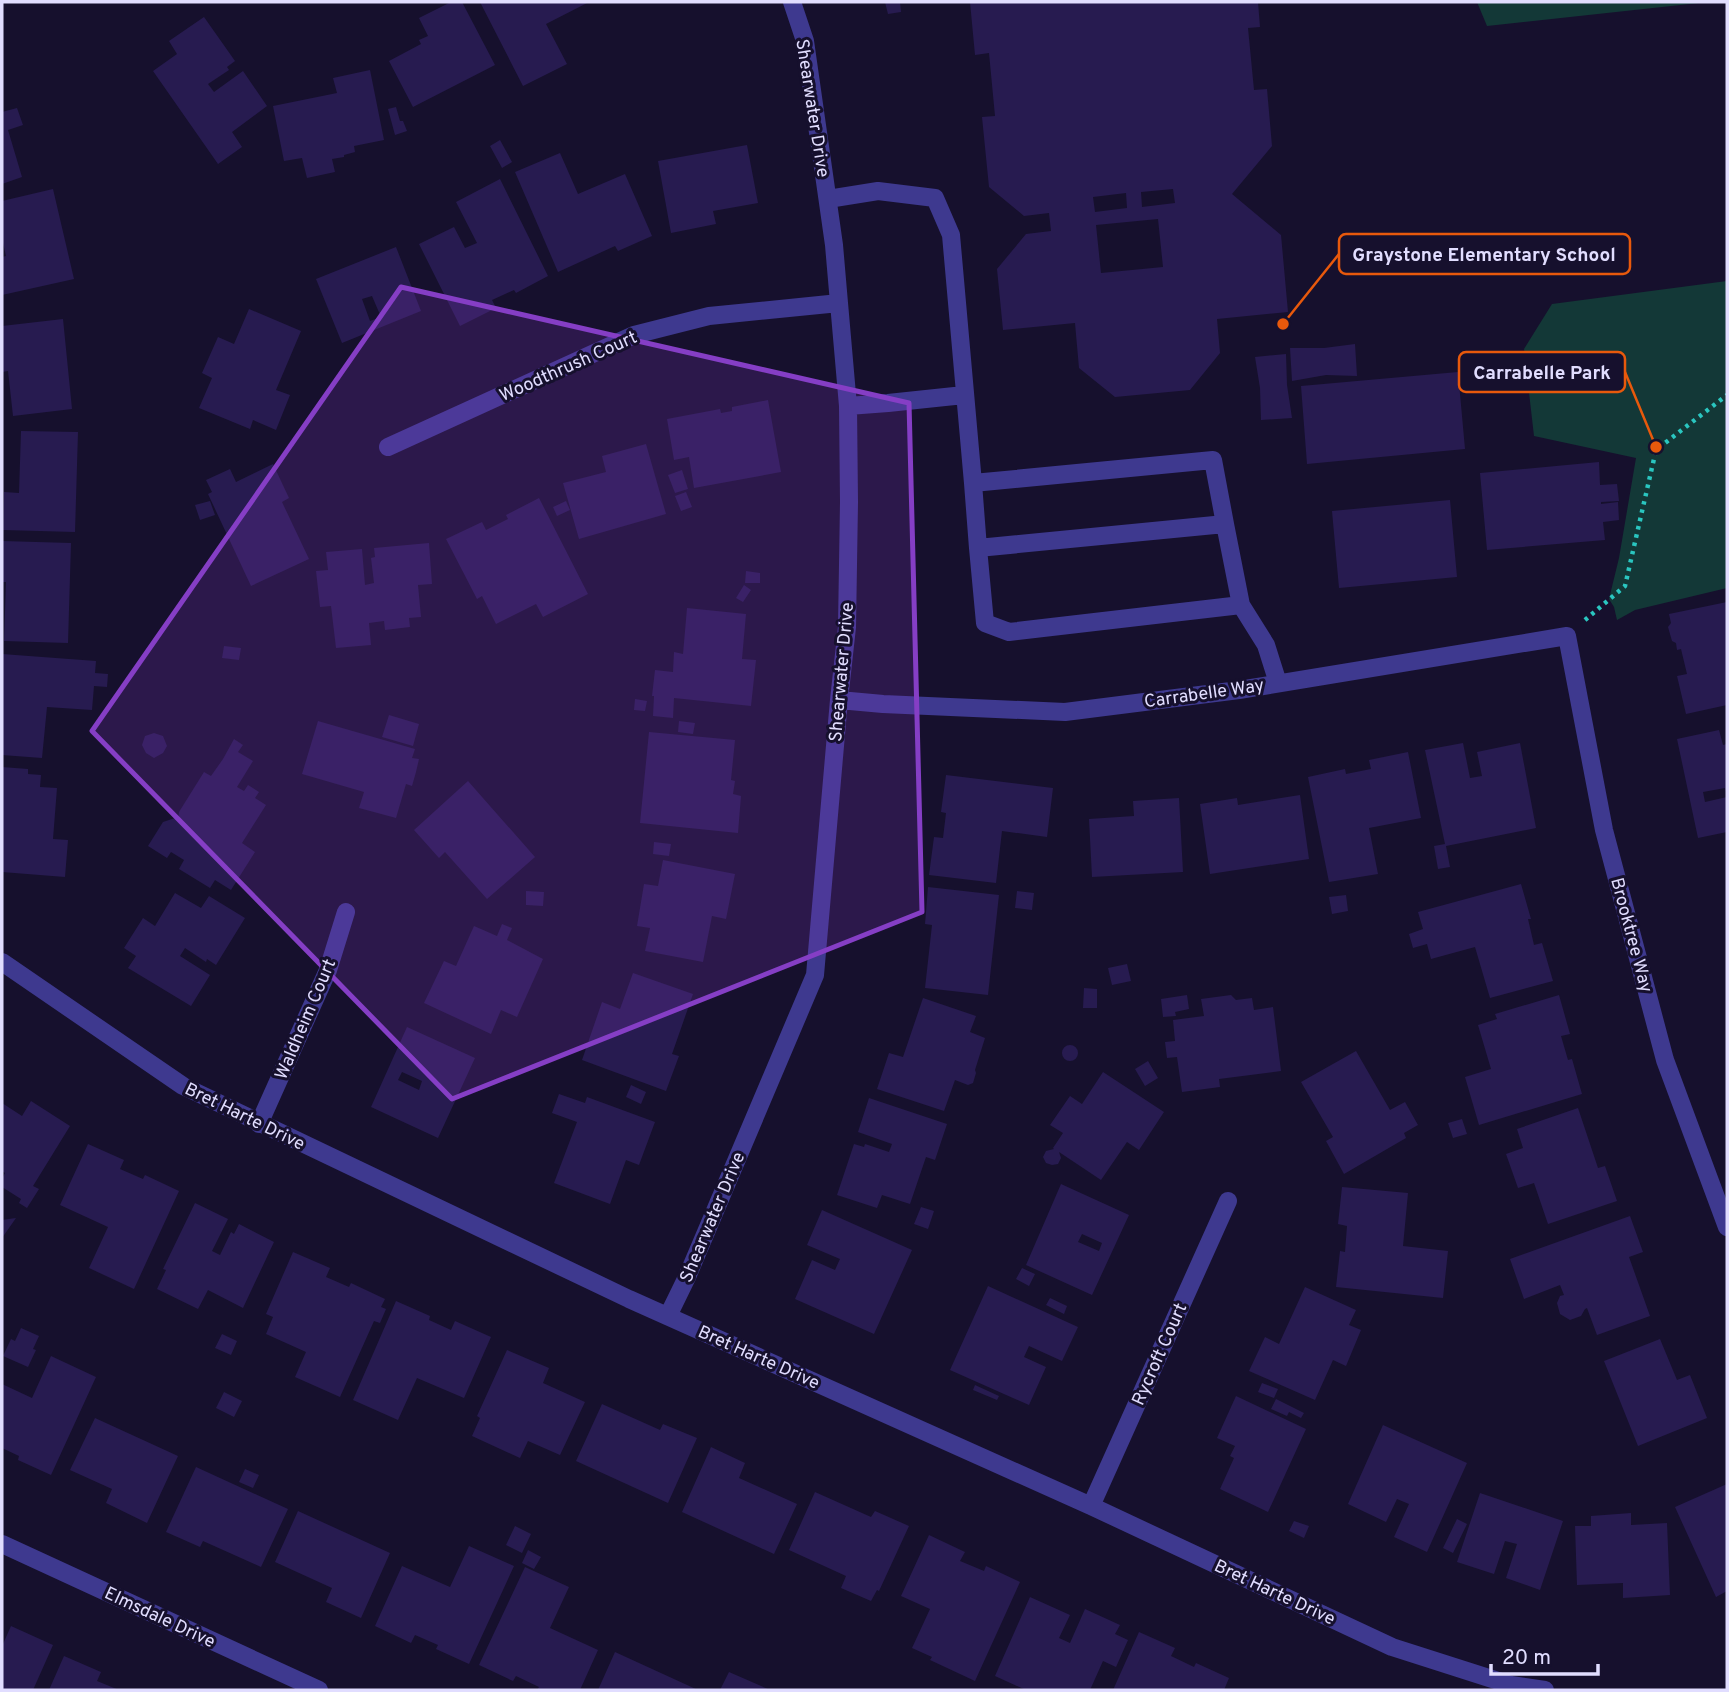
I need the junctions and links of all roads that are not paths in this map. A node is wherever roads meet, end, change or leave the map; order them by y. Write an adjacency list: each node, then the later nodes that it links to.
1 (792, 2): 2 (street, Shearwater Drive)
2 (828, 199): 3 (street, Shearwater Drive); 4 (street)
3 (839, 303): 5 (street, Shearwater Drive); 6 (street, Woodthrush Court)
4 (964, 395): 5 (street); 7 (street)
5 (848, 406): 13 (street, Shearwater Drive)
6 (388, 447)
7 (973, 484): 8 (street); 9 (street)
8 (1225, 524): 9 (street); 10 (street)
9 (978, 548): 10 (street)
10 (1241, 605): 12 (street)
11 (1567, 636): 12 (street, Carrabelle Way); 18 (street, Brooktree Way)
12 (1278, 683): 13 (street, Carrabelle Way)
13 (839, 700): 19 (street, Shearwater Drive)
14 (346, 912): 16 (street, Waldheim Court)
15 (2, 962): 16 (street, Bret Harte Drive)
16 (259, 1124): 19 (street, Bret Harte Drive)
17 (1228, 1201): 20 (street, Rycroft Court)
18 (1727, 1227)
19 (668, 1316): 20 (street, Bret Harte Drive)
20 (1091, 1506): 23 (street, Bret Harte Drive)
21 (2, 1544): 22 (street, Elmsdale Drive)
22 (319, 1690)
23 (1545, 1690)

